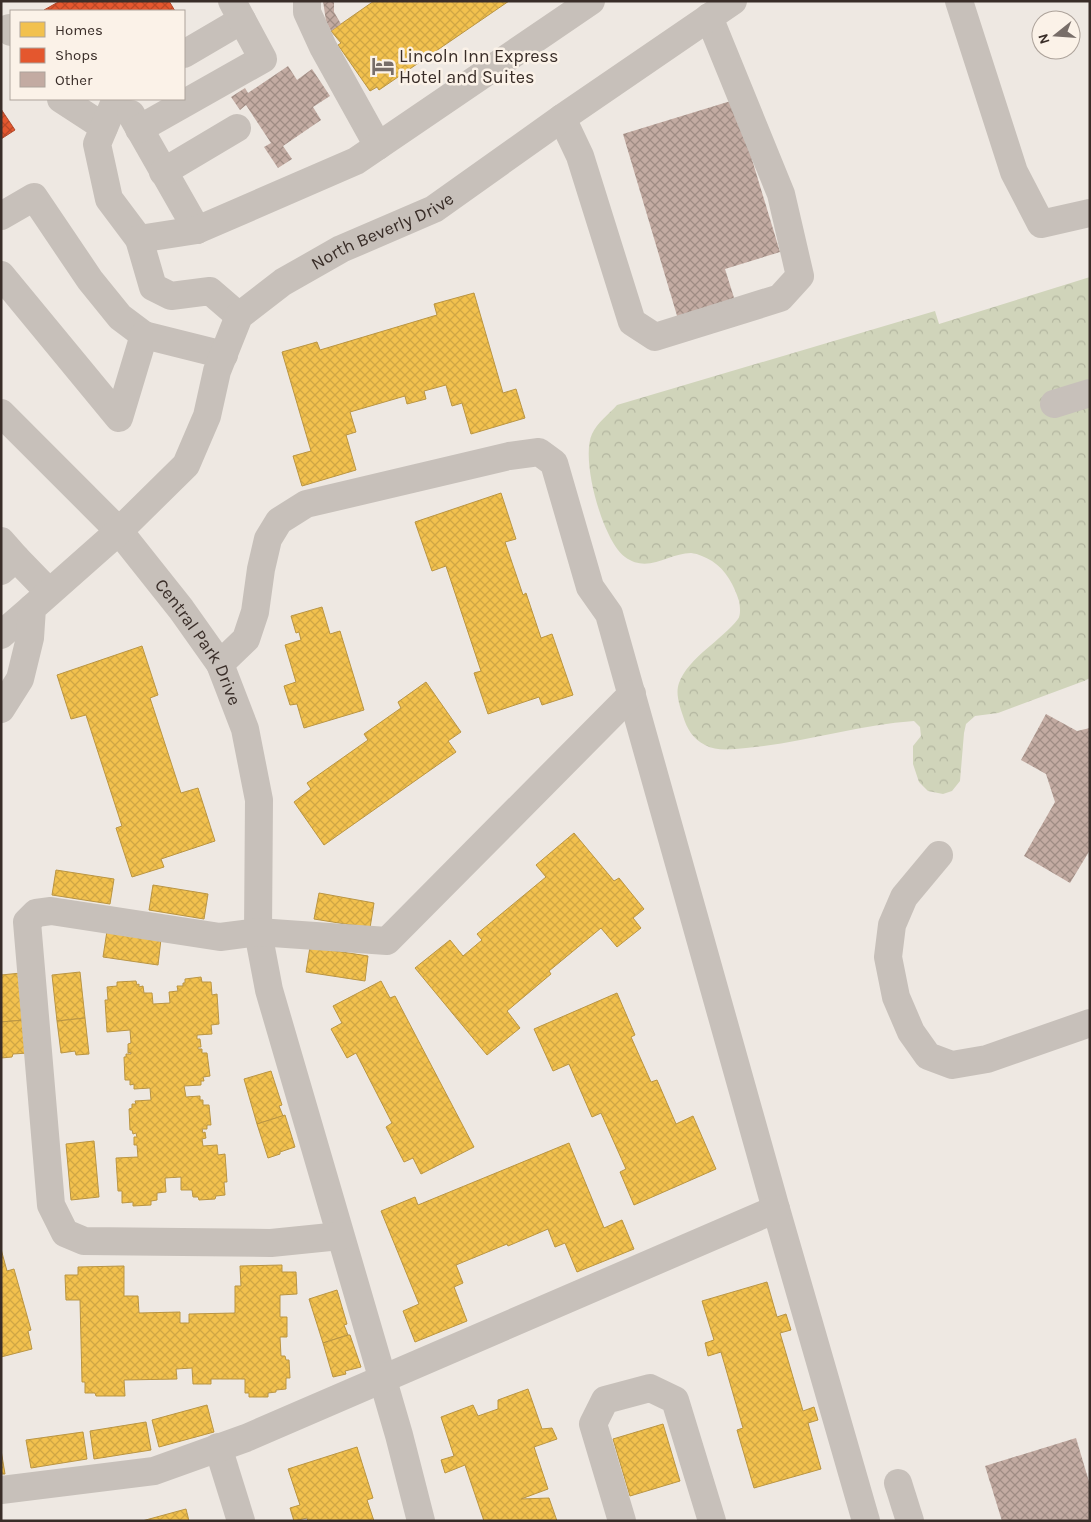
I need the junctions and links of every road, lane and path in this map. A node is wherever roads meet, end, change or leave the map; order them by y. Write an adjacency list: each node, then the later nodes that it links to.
1 (591, 1): 15 (street)
2 (733, 1): 6 (street, North Beverly Drive)
3 (959, 1): 17 (street)
4 (305, 5): 15 (street)
5 (237, 11): 7 (street); 14 (street)
6 (709, 17): 11 (street, North Beverly Drive); 11 (street)
7 (185, 53)
8 (63, 100): 12 (street)
9 (116, 100): 12 (street)
10 (123, 100): 14 (street)
11 (562, 118): 22 (street, North Beverly Drive)
12 (104, 127): 20 (street)
13 (237, 128): 16 (street)
14 (139, 129): 16 (street)
15 (378, 146): 19 (street)
16 (163, 172): 19 (street)
17 (1090, 213)
18 (1, 216): 23 (street)
19 (197, 230): 20 (street)
20 (139, 239): 22 (street)
21 (1, 274): 23 (street)
22 (239, 316): 24 (street)
23 (144, 335): 24 (street)
24 (224, 355): 28 (street)
25 (1090, 393): 26 (street)
26 (1054, 404)
27 (1, 413): 28 (street, Central Park Drive)
28 (119, 531): 30 (street); 32 (street, Central Park Drive)
29 (6, 557): 30 (street)
30 (41, 600): 31 (street); 34 (street)
31 (1, 635)
32 (220, 664): 33 (street); 36 (street, Central Park Drive)
33 (632, 694): 36 (street); 38 (street)
34 (1, 709)
35 (939, 855): 37 (street)
36 (258, 932): 39 (street, Central Park Drive); 39 (street)
37 (1090, 1023)
38 (776, 1209): 40 (street); 48 (street)
39 (340, 1236): 40 (street, Central Park Drive)
40 (382, 1379): 41 (street); 45 (street, Central Park Drive)
41 (218, 1448): 43 (street); 44 (street)
42 (898, 1483): 49 (street)
43 (1, 1490)
44 (241, 1521)
45 (421, 1521)
46 (622, 1521): 47 (street)
47 (712, 1521)
48 (866, 1521)
49 (910, 1521)

